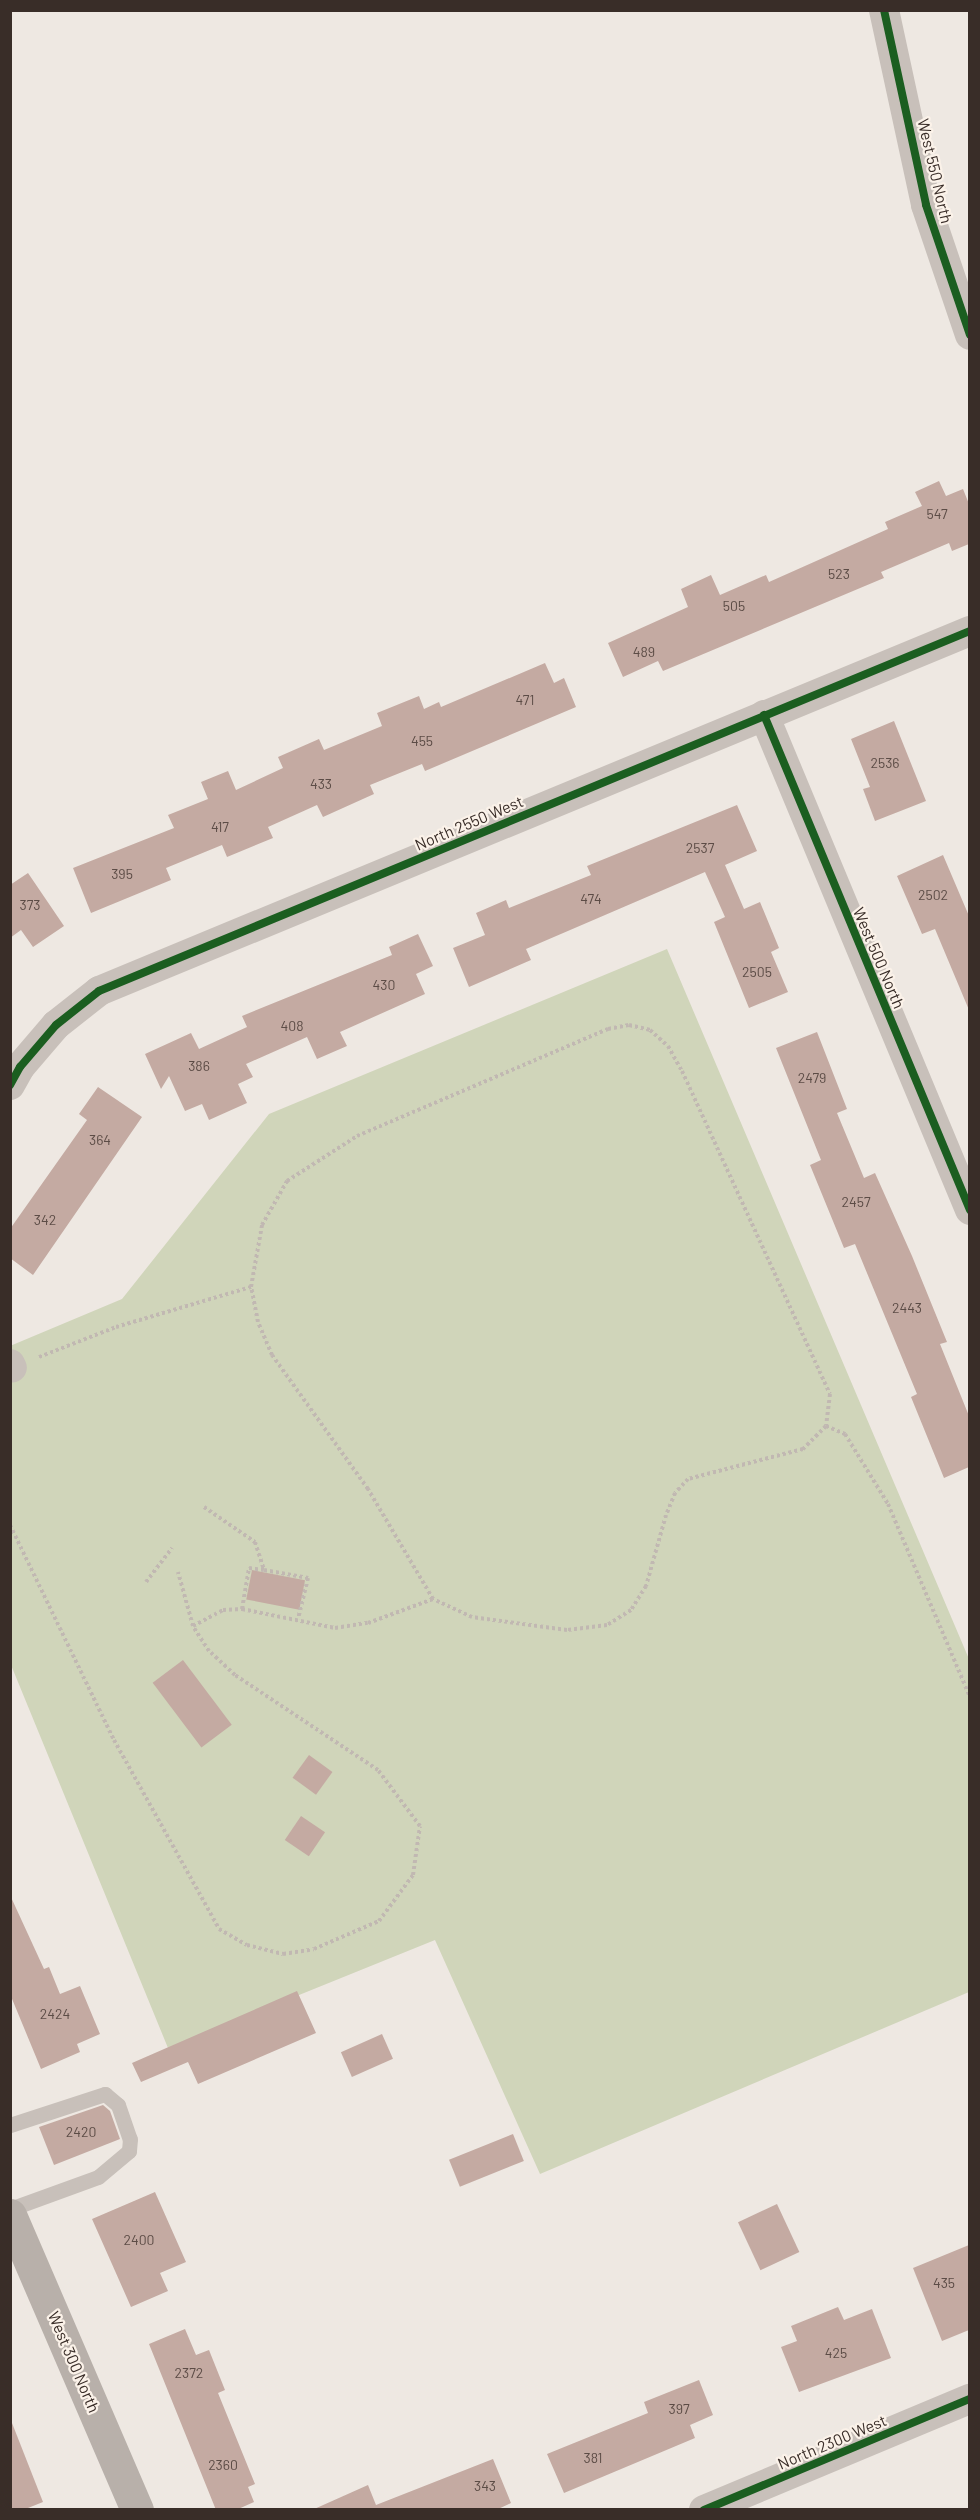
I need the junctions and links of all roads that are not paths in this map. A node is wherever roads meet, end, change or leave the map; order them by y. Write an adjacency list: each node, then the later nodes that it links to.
1 (884, 10): 2 (street, West 550 North)
2 (969, 335)
3 (969, 631): 4 (street, North 2550 West)
4 (764, 715): 5 (street, North 2550 West); 6 (street, West 500 North)
5 (10, 1085)
6 (969, 1210)
7 (10, 2126): 8 (lane)
8 (10, 2209)
9 (10, 2215): 11 (main road, West 300 North)
10 (969, 2398): 12 (street, North 2300 West)
11 (136, 2510)
12 (704, 2510)

